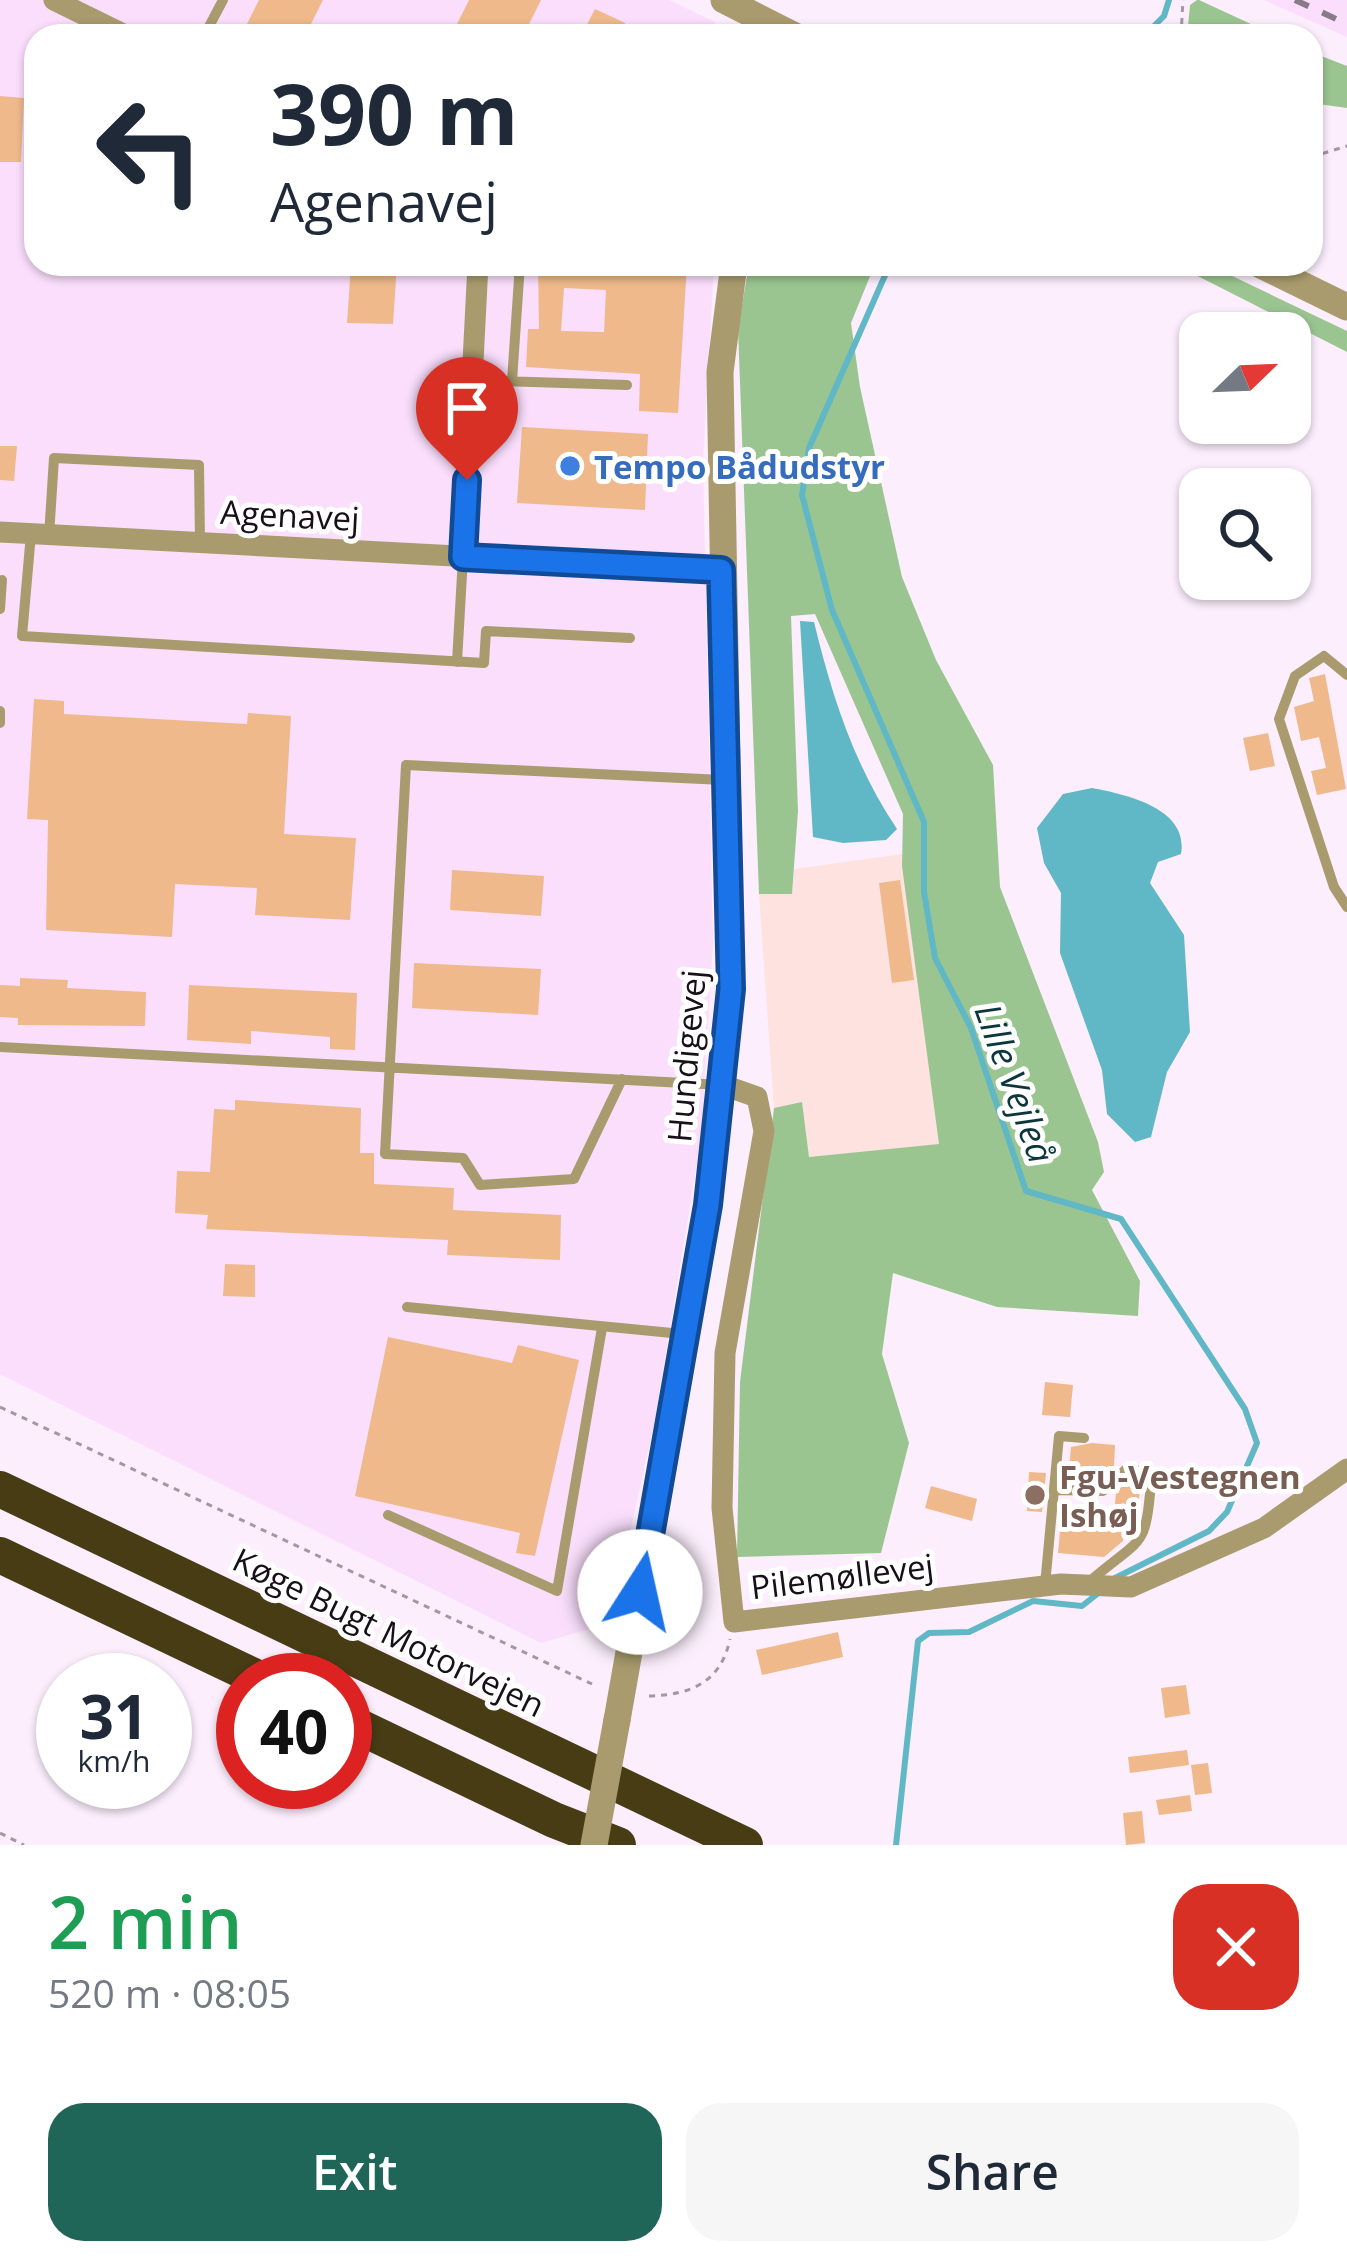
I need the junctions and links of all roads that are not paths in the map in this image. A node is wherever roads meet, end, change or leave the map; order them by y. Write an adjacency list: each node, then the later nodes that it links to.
1 (54, 0): 3 (street)
2 (724, 0): 5 (street)
3 (81, 6): 4 (street)
4 (109, 24)
5 (765, 24)
6 (477, 276): 11 (street)
7 (519, 276): 12 (lane)
8 (732, 276): 18 (street, Hundigevej)
9 (1284, 276): 10 (street)
10 (1347, 307)
11 (472, 380): 12 (lane); 17 (street)
12 (512, 381): 13 (lane)
13 (627, 385)
14 (0, 532): 15 (street, Agenavej)
15 (40, 535): 16 (street, Agenavej); 16 (lane); 20 (lane)
16 (200, 543): 17 (street, Agenavej)
17 (463, 557): 18 (street, Agenavej); 23 (lane)
18 (721, 570): 27 (street, Hundigevej)
19 (1, 580): 20 (lane); 21 (lane)
20 (27, 581): 23 (lane)
21 (0, 608)
22 (630, 638): 23 (lane)
23 (458, 662)
24 (1347, 675): 28 (lane)
25 (1, 711): 26 (lane)
26 (0, 723)
27 (730, 781): 30 (lane); 32 (street, Hundigevej)
28 (1347, 907)
29 (0, 1047): 30 (lane)
30 (386, 1068): 31 (lane); 31 (lane)
31 (622, 1079): 32 (lane)
32 (722, 1085): 35 (street, Hundigevej); 43 (street, Pilemøllevej)
33 (407, 1307): 34 (lane)
34 (602, 1328): 35 (lane); 40 (lane)
35 (685, 1334): 47 (street, Hundigevej, bridge)
36 (1084, 1438): 39 (lane)
37 (1347, 1469): 42 (street, Pilemøllevej)
38 (0, 1490): 49 (highway, Køge Bugt Motorvejen)
39 (1055, 1490): 42 (lane); 43 (lane)
40 (388, 1515)
41 (0, 1555): 44 (highway)
42 (1087, 1583): 43 (street, Pilemøllevej)
43 (1045, 1586)
44 (216, 1658)
45 (372, 1733): 46 (highway)
46 (554, 1820): 47 (highway); 48 (highway)
47 (594, 1845)
48 (618, 1845)
49 (745, 1845)

